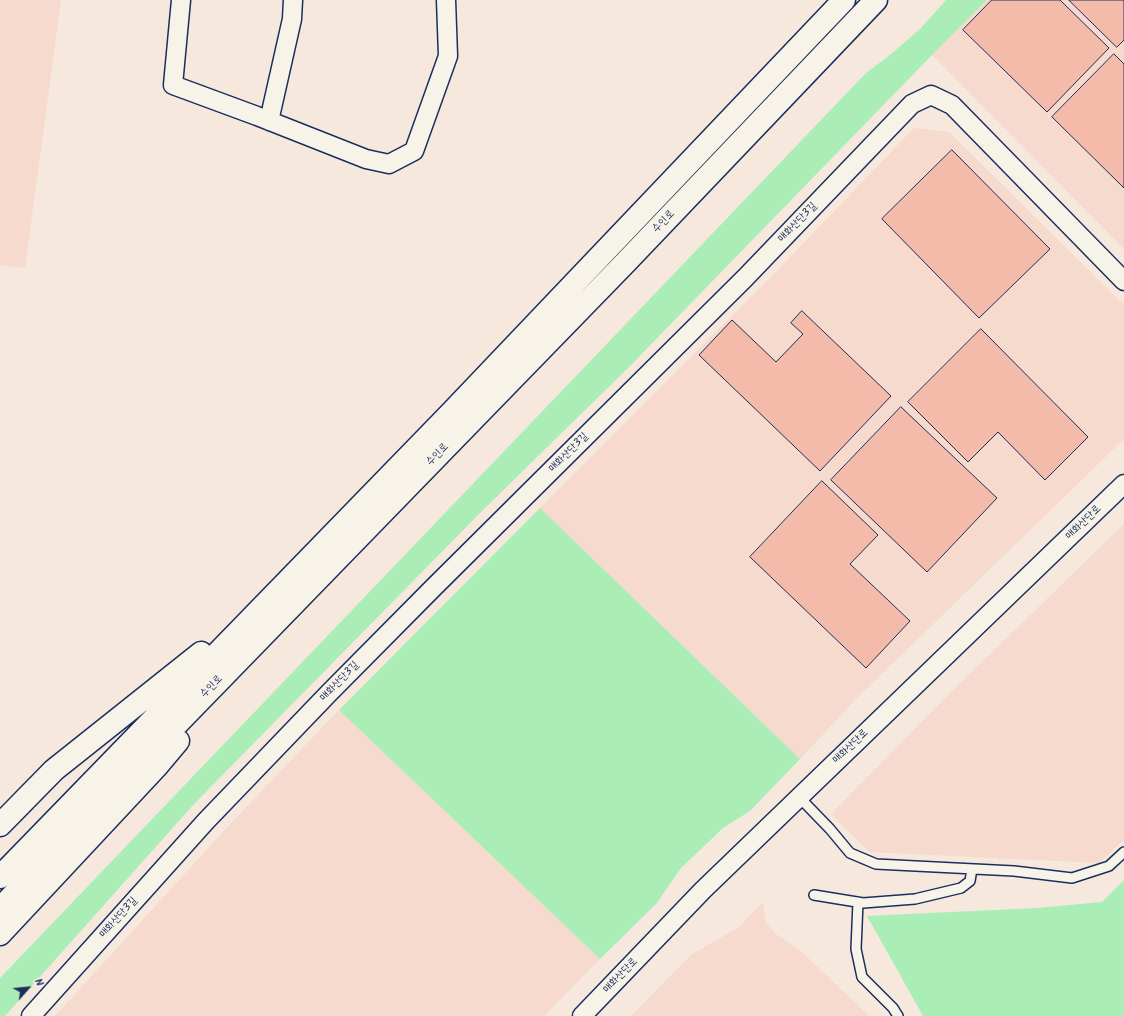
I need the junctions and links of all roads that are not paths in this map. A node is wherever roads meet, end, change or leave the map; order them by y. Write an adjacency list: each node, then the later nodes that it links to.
1 (180, 0): 6 (street)
2 (293, 0): 6 (street)
3 (446, 0): 6 (street)
4 (844, 0): 9 (main road, 수인로)
5 (876, 0): 9 (main road, 수인로)
6 (269, 121)
7 (1124, 281): 19 (street, 매화산단3길)
8 (1124, 484): 10 (street, 매화산단로)
9 (276, 607): 11 (main road); 14 (main road, 수인로); 17 (main road, 수인로); 18 (main road)
10 (799, 797): 13 (lane); 20 (street, 매화산단로)
11 (0, 825)
12 (1124, 852): 13 (lane)
13 (972, 869): 16 (lane)
14 (0, 877)
15 (814, 895): 16 (lane)
16 (858, 902): 21 (lane)
17 (0, 909)
18 (0, 934)
19 (31, 1016)
20 (582, 1016)
21 (898, 1016)

